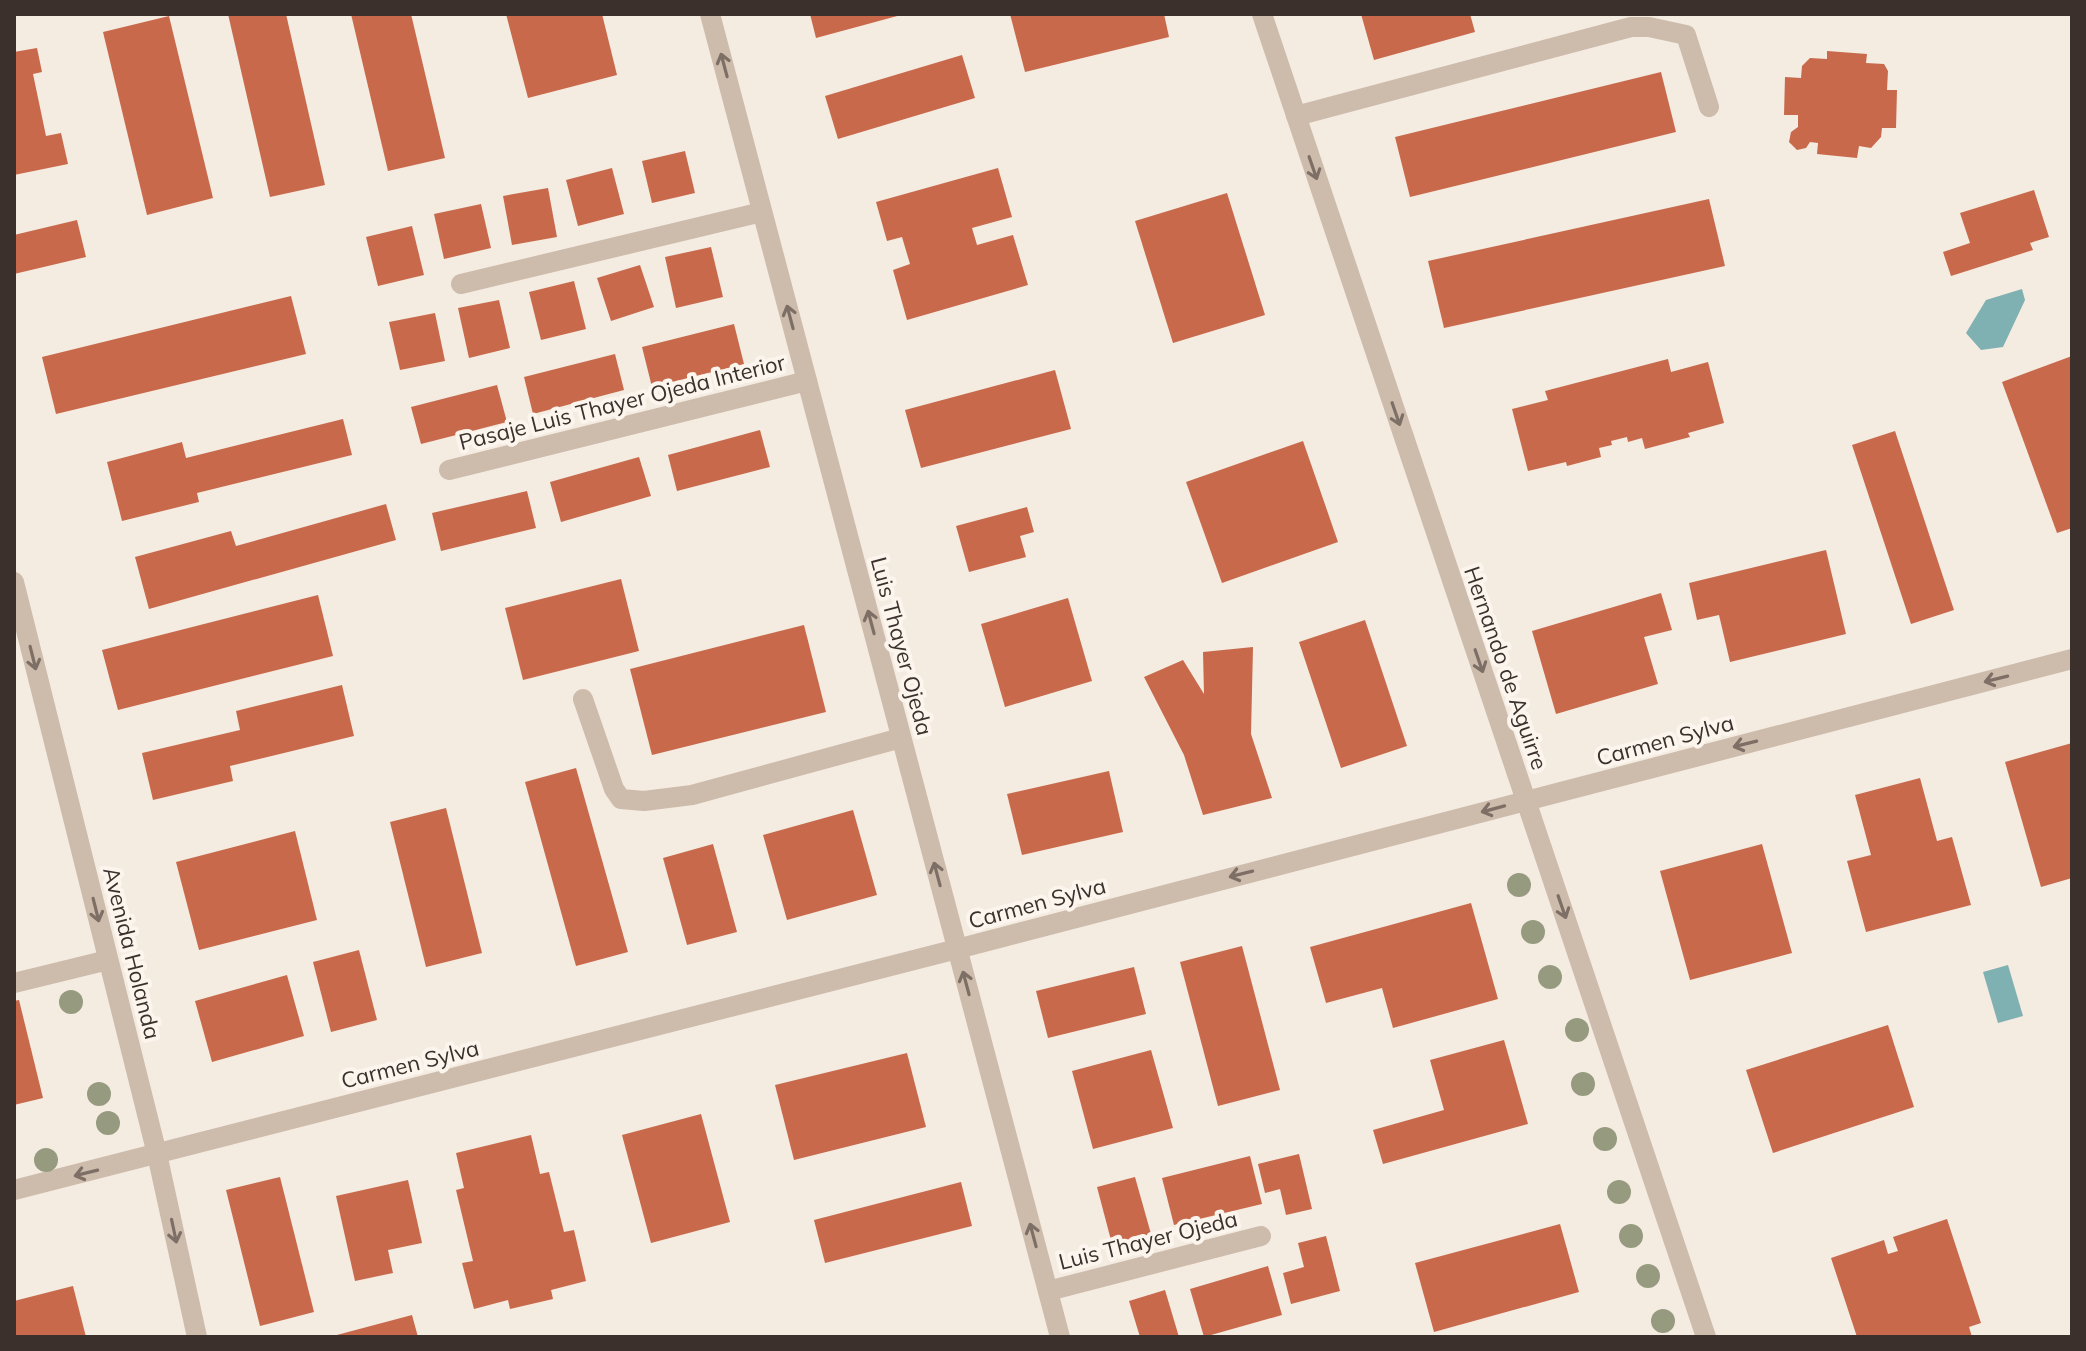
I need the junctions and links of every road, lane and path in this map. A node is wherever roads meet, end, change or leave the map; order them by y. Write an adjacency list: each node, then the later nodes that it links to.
1 (710, 14): 5 (street, Luis Thayer Ojeda, one-way to 1)
2 (1262, 14): 4 (street, Hernando de Aguirre)
3 (1709, 107): 4 (street)
4 (1296, 116): 13 (street, Hernando de Aguirre, one-way to 13)
5 (762, 212): 6 (street); 7 (street, Luis Thayer Ojeda, one-way to 5)
6 (461, 284)
7 (807, 381): 8 (street, Pasaje Luis Thayer Ojeda Interior); 12 (street, Luis Thayer Ojeda, one-way to 7)
8 (449, 470)
9 (14, 582): 15 (street, Avenida Holanda, one-way to 15)
10 (2072, 659): 13 (street, Carmen Sylva, one-way to 13)
11 (583, 699): 12 (street)
12 (901, 738): 14 (street, Luis Thayer Ojeda, one-way to 12)
13 (1526, 801): 14 (street, Carmen Sylva, one-way to 14); 23 (street, Hernando de Aguirre, one-way to 23)
14 (957, 949): 17 (street, Carmen Sylva); 20 (street, Luis Thayer Ojeda, one-way to 14)
15 (108, 960): 16 (street); 17 (street, Avenida Holanda)
16 (14, 983)
17 (157, 1154): 18 (street, Carmen Sylva, one-way to 18); 21 (street, Avenida Holanda, one-way to 21)
18 (14, 1190)
19 (1261, 1236): 20 (street, Luis Thayer Ojeda)
20 (1048, 1291): 22 (street, Luis Thayer Ojeda)
21 (197, 1337)
22 (1060, 1337)
23 (1706, 1337)

